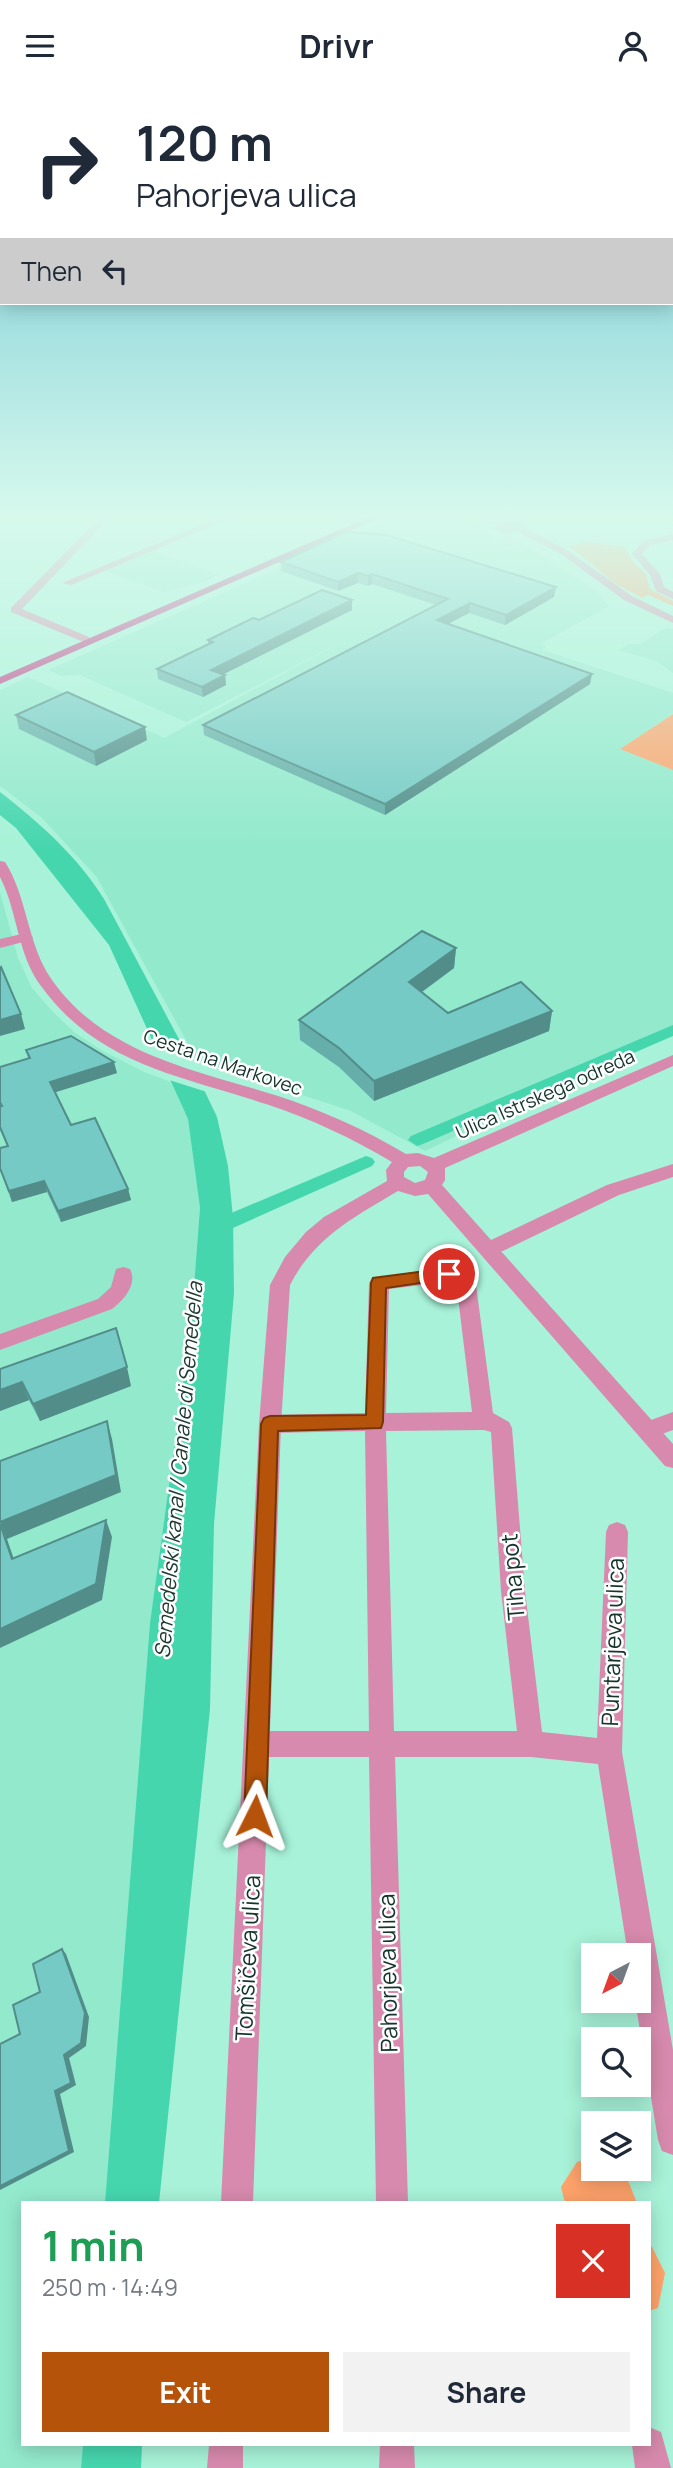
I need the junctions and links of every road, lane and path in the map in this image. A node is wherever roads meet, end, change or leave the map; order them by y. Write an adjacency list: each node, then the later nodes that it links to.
1 (56, 627): 4 (street)
2 (112, 627): 4 (main road)
3 (125, 627): 6 (main road)
4 (85, 639): 5 (main road)
5 (0, 673)
6 (0, 681)
7 (0, 865): 8 (street, Cesta na Markovec)
8 (26, 937): 9 (street); 12 (street, Cesta na Markovec)
9 (0, 944)
10 (673, 1060): 13 (street, Ulica Istrskega odreda)
11 (673, 1170): 14 (street)
12 (400, 1172): 13 (street); 13 (street); 20 (street, Tomšičeva ulica)
13 (432, 1176): 21 (street)
14 (496, 1245)
15 (123, 1274): 16 (street)
16 (0, 1342)
17 (484, 1421): 19 (street); 19 (street, Pahorjeva ulica); 26 (street, Tiha pot)
18 (673, 1421): 21 (street)
19 (374, 1422): 20 (street); 24 (street, Pahorjeva ulica)
20 (270, 1424): 25 (street, Tomšičeva ulica)
21 (648, 1430): 22 (street)
22 (673, 1459)
23 (617, 1532): 27 (street, Puntarjeva ulica)
24 (383, 1742): 25 (street); 26 (street); 30 (street, Pahorjeva ulica)
25 (258, 1744): 29 (street, Tomšičeva ulica)
26 (531, 1744): 27 (street, Puntarjeva ulica)
27 (609, 1752): 28 (street, Puntarjeva ulica)
28 (673, 2140)
29 (237, 2201)
30 (392, 2201)
31 (226, 2446): 34 (street)
32 (397, 2446): 35 (street)
33 (649, 2446): 36 (street)
34 (225, 2468)
35 (397, 2468)
36 (653, 2468)

